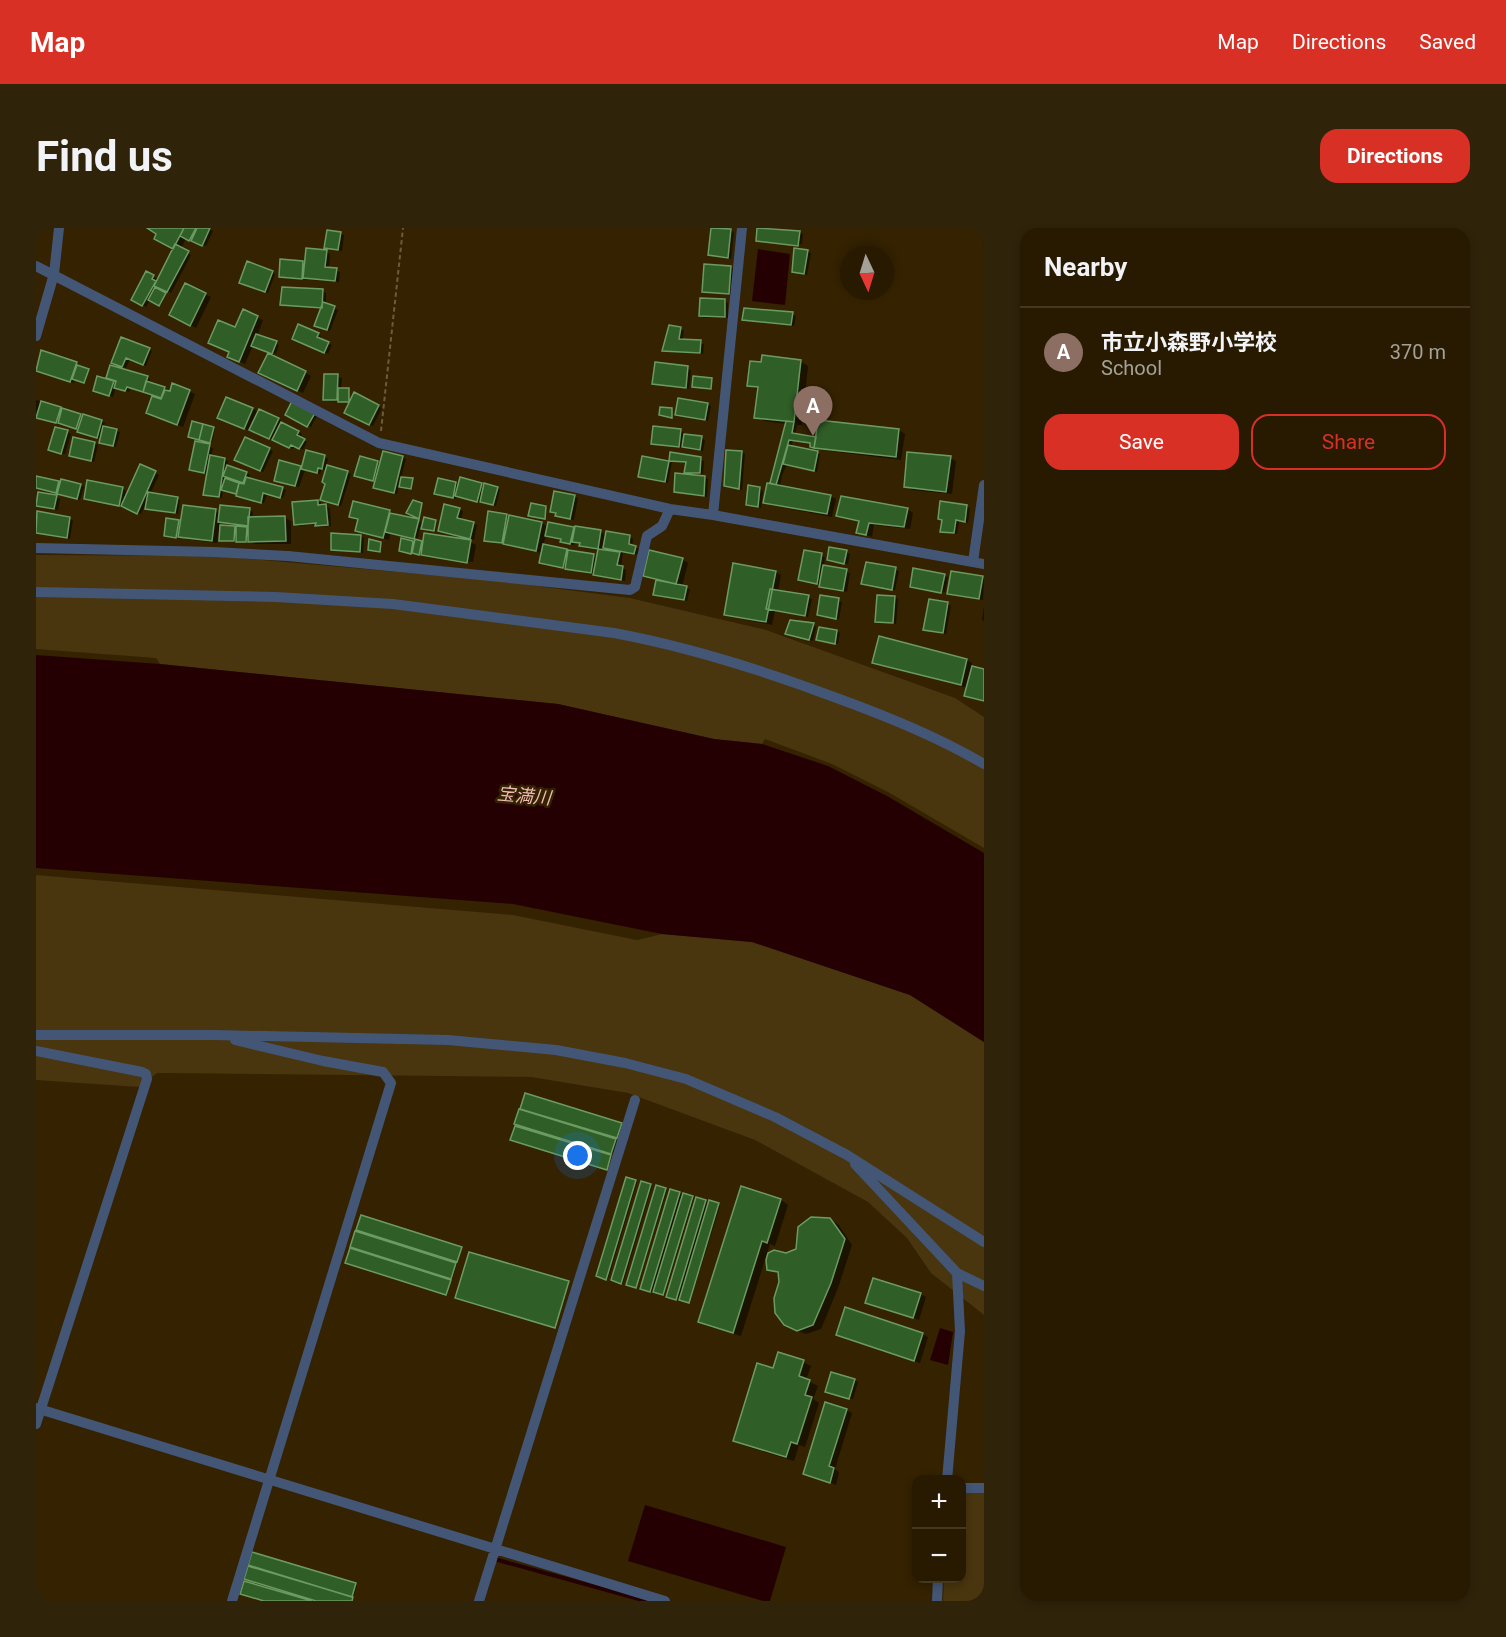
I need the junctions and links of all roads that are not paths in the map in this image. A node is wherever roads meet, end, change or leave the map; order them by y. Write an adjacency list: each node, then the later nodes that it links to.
1 (59, 228): 4 (street)
2 (742, 228): 8 (street)
3 (36, 266): 4 (street)
4 (54, 274): 5 (street); 7 (street)
5 (36, 336)
6 (984, 487): 10 (street)
7 (670, 509): 8 (street); 9 (street)
8 (713, 514): 10 (street)
9 (36, 548)
10 (978, 563)
11 (36, 592): 12 (street)
12 (984, 764)
13 (36, 1035): 14 (street)
14 (214, 1035): 17 (street); 24 (street)
15 (36, 1051): 21 (street)
16 (635, 1100): 27 (street)
17 (847, 1155): 18 (street); 19 (street)
18 (984, 1242)
19 (957, 1273): 20 (street); 23 (street)
20 (984, 1286)
21 (38, 1408): 22 (street); 24 (street)
22 (36, 1424)
23 (947, 1475)
24 (270, 1480): 27 (street); 29 (street)
25 (966, 1488): 26 (street)
26 (984, 1488)
27 (494, 1550): 30 (street); 31 (street)
28 (939, 1583): 32 (street)
29 (232, 1601)
30 (479, 1601)
31 (665, 1601)
32 (937, 1601)

